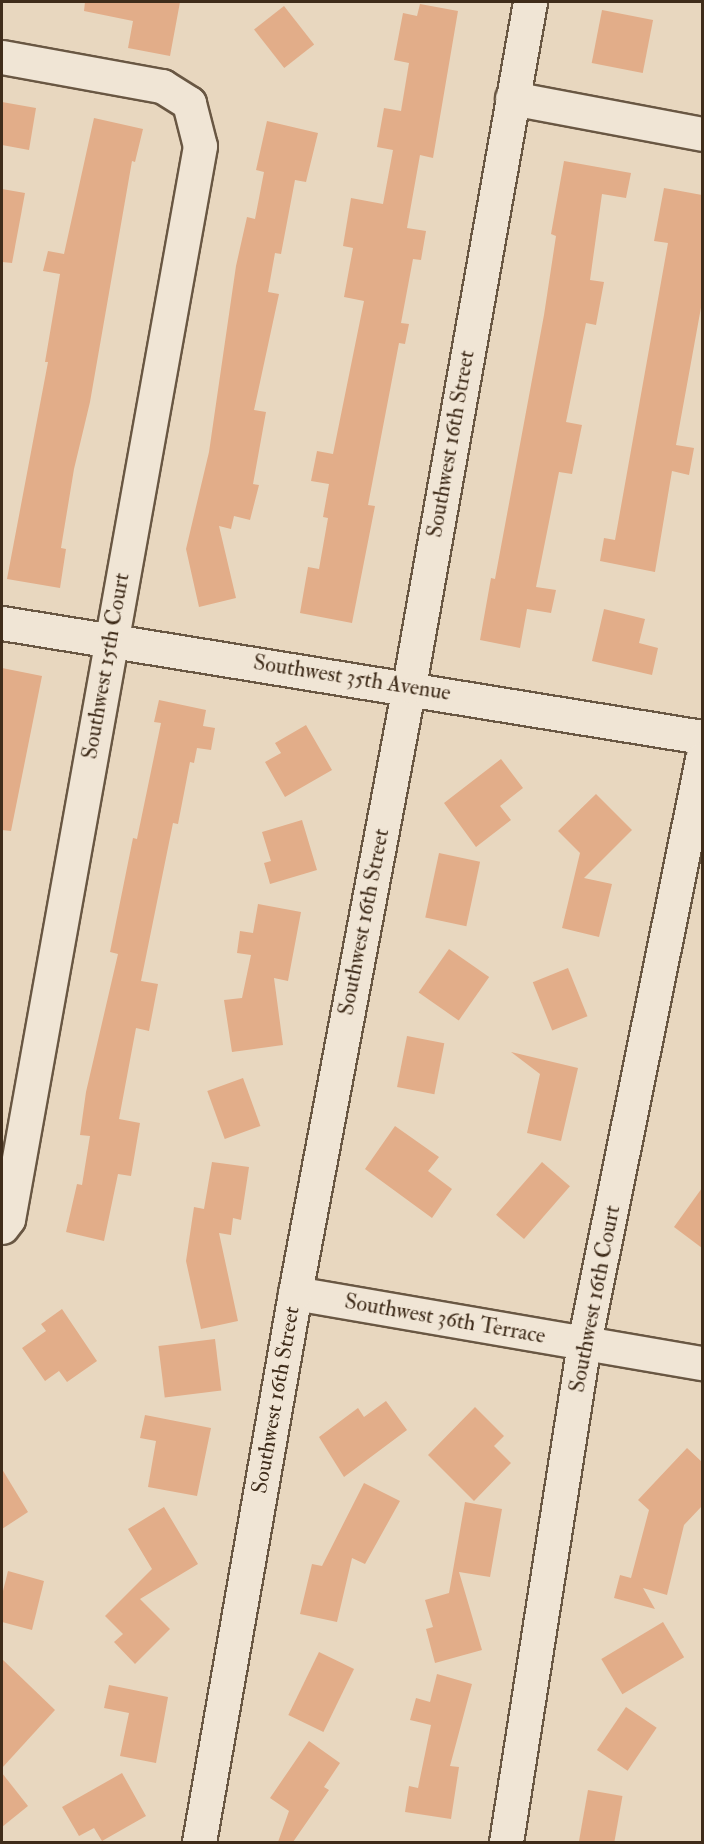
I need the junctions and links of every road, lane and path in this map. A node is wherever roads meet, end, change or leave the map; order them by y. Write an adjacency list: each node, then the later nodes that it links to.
1 (530, 2): 3 (street, Southwest 16th Street)
2 (2, 57): 6 (street, Southwest 15th Court)
3 (512, 98): 4 (street); 7 (street, Southwest 16th Street)
4 (702, 134)
5 (2, 623): 6 (street, Southwest 35th Avenue)
6 (110, 642): 7 (street, Southwest 35th Avenue); 10 (street, Southwest 15th Court)
7 (409, 686): 8 (street, Southwest 35th Avenue); 11 (street, Southwest 16th Street)
8 (702, 737)
9 (702, 759): 12 (street, Southwest 16th Court)
10 (2, 1227)
11 (295, 1293): 12 (street, Southwest 36th Terrace); 14 (street, Southwest 16th Street)
12 (584, 1343): 13 (street, Southwest 36th Terrace); 15 (street, Southwest 16th Court)
13 (702, 1363)
14 (200, 1842)
15 (506, 1842)

